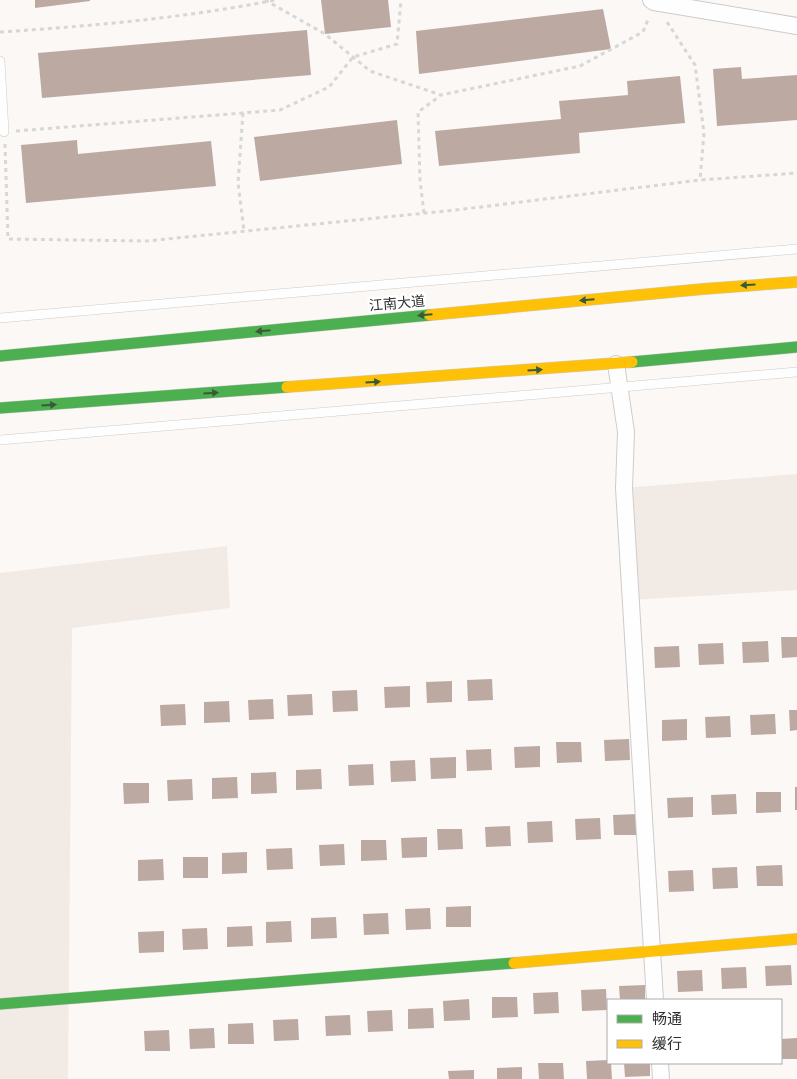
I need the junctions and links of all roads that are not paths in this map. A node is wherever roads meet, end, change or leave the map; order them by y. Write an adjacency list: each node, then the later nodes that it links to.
1 (653, 1): 2 (street)
2 (797, 26)
3 (0, 62): 4 (lane)
4 (4, 132)
5 (797, 249): 7 (lane)
6 (797, 282): 9 (main road, 江南大道, one-way to 9)
7 (0, 318)
8 (797, 347): 10 (main road)
9 (0, 356)
10 (616, 364): 12 (street); 13 (main road, one-way to 10)
11 (797, 372): 12 (lane)
12 (620, 388): 14 (lane); 16 (street)
13 (0, 408)
14 (0, 440)
15 (797, 939): 16 (main road)
16 (651, 952): 17 (street); 18 (main road)
17 (655, 999)
18 (0, 1004)
19 (660, 1064): 20 (street)
20 (661, 1079)

